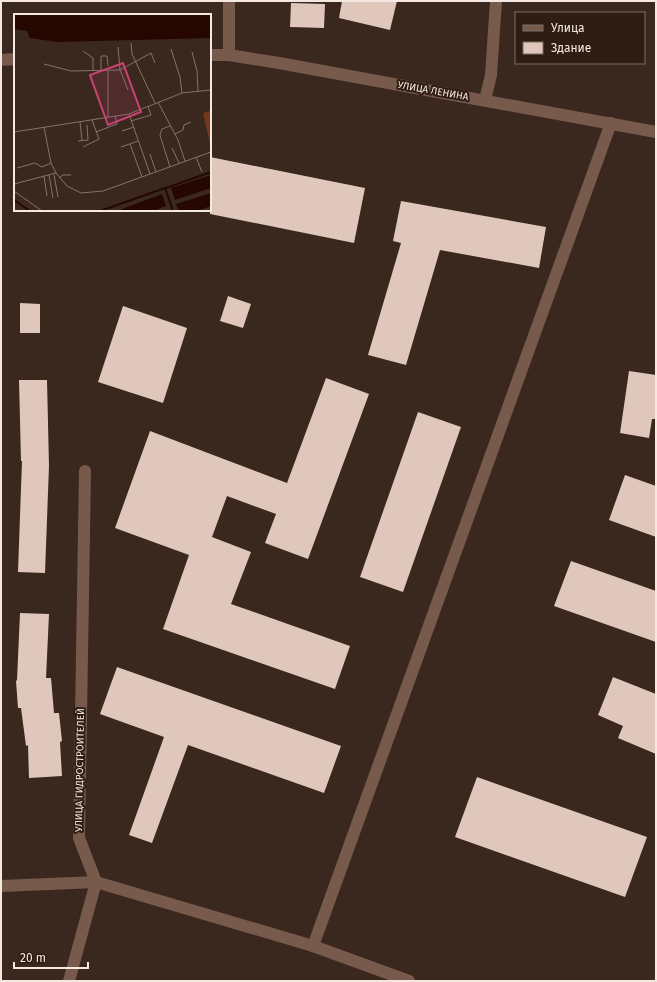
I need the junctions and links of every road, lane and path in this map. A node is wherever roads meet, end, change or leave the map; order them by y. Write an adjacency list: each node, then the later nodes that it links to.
1 (229, 1): 4 (street)
2 (496, 1): 7 (street)
3 (211, 55): 4 (street, УЛИЦА ЛЕНИНА)
4 (229, 55): 7 (street, УЛИЦА ЛЕНИНА)
5 (14, 59): 6 (street)
6 (1, 60)
7 (485, 100): 8 (street, УЛИЦА ЛЕНИНА)
8 (611, 123): 9 (street, УЛИЦА ЛЕНИНА); 13 (street)
9 (656, 132)
10 (85, 471): 11 (street, УЛИЦА ГИДРОСТРОИТЕЛЕЙ)
11 (96, 882): 12 (street); 13 (street); 14 (street)
12 (1, 886)
13 (313, 946): 15 (street)
14 (69, 981)
15 (409, 981)

